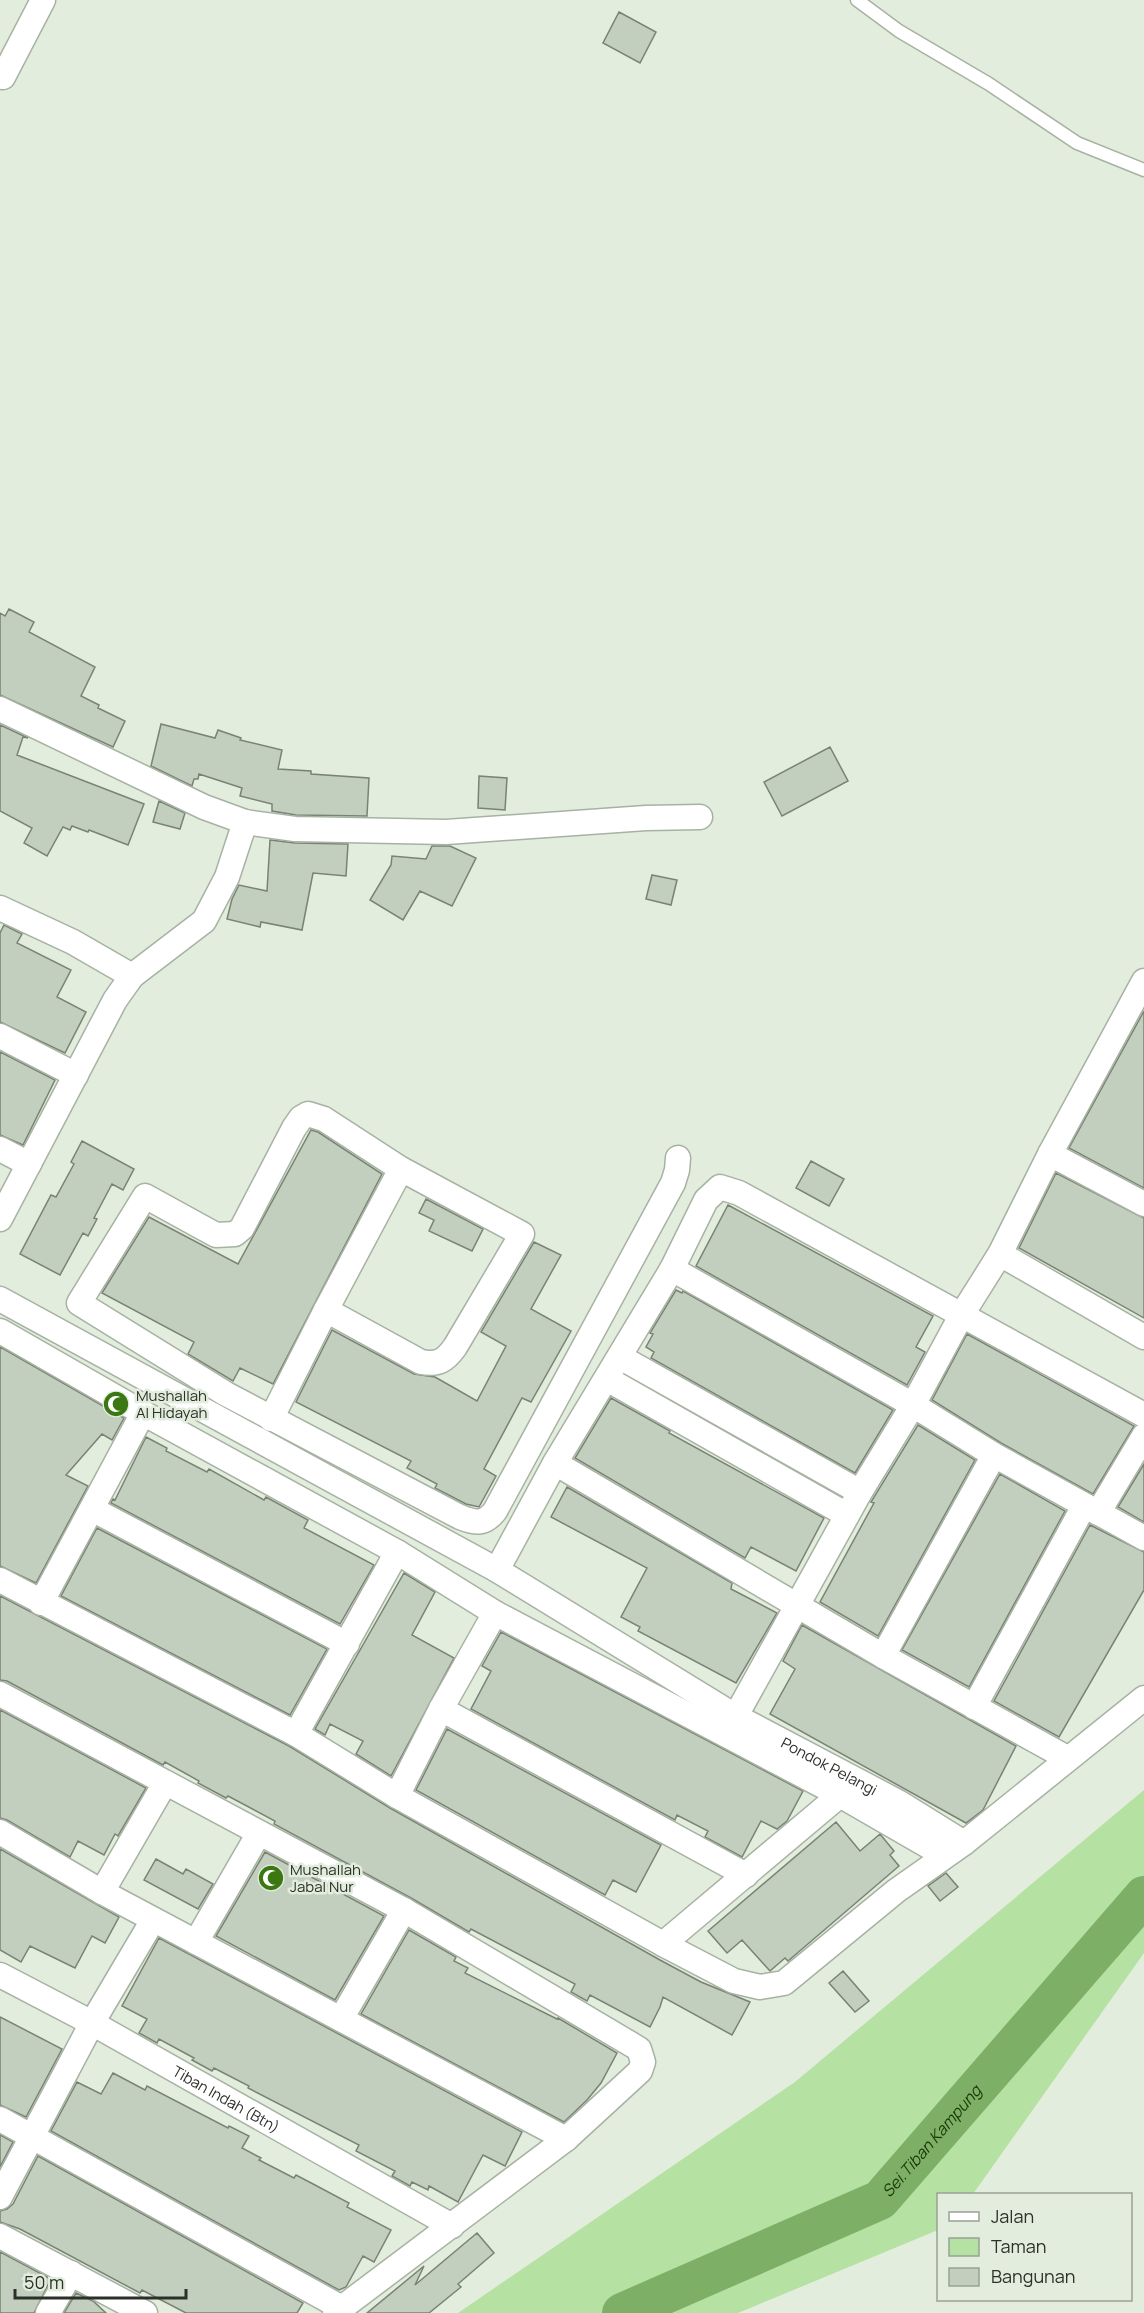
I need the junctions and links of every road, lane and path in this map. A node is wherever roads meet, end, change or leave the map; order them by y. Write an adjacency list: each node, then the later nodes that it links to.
1 (42, 0): 3 (street)
2 (857, 0): 4 (lane)
3 (3, 77)
4 (1144, 170)
5 (0, 709): 7 (street)
6 (700, 817): 7 (street)
7 (245, 822): 9 (street)
8 (0, 909): 9 (street)
9 (132, 976): 12 (street)
10 (1144, 981): 14 (street)
11 (0, 1036): 12 (street)
12 (76, 1075): 16 (street)
13 (0, 1149): 16 (street)
14 (1050, 1154): 18 (street); 20 (street)
15 (678, 1158): 33 (street)
16 (29, 1164): 19 (street)
17 (400, 1169): 23 (street); 23 (street); 29 (street)
18 (1144, 1204)
19 (0, 1219)
20 (1000, 1254): 24 (street); 26 (street)
21 (672, 1269): 24 (street); 27 (street); 30 (street)
22 (0, 1299): 29 (street)
23 (326, 1310): 33 (street)
24 (961, 1316): 30 (street); 32 (street)
25 (0, 1331): 31 (street)
26 (1144, 1337)
27 (620, 1357): 28 (street); 37 (street)
28 (606, 1379): 36 (street); 40 (street)
29 (220, 1405): 33 (street); 43 (street, Pondok Pelangi)
30 (913, 1405): 35 (street); 37 (street)
31 (143, 1413): 38 (street); 42 (street)
32 (1144, 1415)
33 (271, 1419)
34 (1144, 1436): 39 (street)
35 (994, 1455): 39 (street); 49 (street)
36 (555, 1463): 43 (street); 46 (street)
37 (860, 1492): 40 (street)
38 (92, 1509): 45 (street); 48 (street)
39 (1091, 1510): 41 (street); 52 (street)
40 (847, 1515): 46 (street)
41 (1144, 1538)
42 (397, 1552): 47 (street); 48 (street)
43 (500, 1572): 47 (street); 54 (street, Pondok Pelangi)
44 (0, 1580): 45 (street)
45 (41, 1603): 55 (street)
46 (797, 1604): 49 (street); 54 (street)
47 (491, 1610): 53 (street); 54 (street)
48 (347, 1644): 55 (street)
49 (883, 1656): 52 (street)
50 (0, 1694): 57 (street)
51 (1144, 1698): 56 (street)
52 (974, 1707): 56 (street)
53 (441, 1709): 59 (street); 63 (street)
54 (730, 1725): 58 (street); 62 (street, Pondok Pelangi)
55 (296, 1734): 59 (street)
56 (1067, 1758): 62 (street)
57 (165, 1782): 61 (street); 64 (street)
58 (840, 1795): 62 (street); 63 (street)
59 (397, 1796): 68 (street)
60 (0, 1832): 64 (street)
61 (259, 1833): 65 (street); 67 (street)
62 (954, 1849): 68 (street)
63 (746, 1875): 68 (street)
64 (102, 1892): 66 (street)
65 (404, 1910): 70 (street); 74 (street)
66 (153, 1920): 67 (street); 71 (street)
67 (196, 1942): 70 (street)
68 (663, 1944)
69 (0, 1975): 71 (street, Tiban Indah (Btn))
70 (341, 2019): 74 (street)
71 (92, 2023): 73 (street); 76 (street, Tiban Indah (Btn))
72 (0, 2119): 73 (street)
73 (32, 2136): 75 (street); 79 (street)
74 (567, 2139): 76 (street)
75 (0, 2197)
76 (452, 2226): 79 (street)
77 (0, 2236): 78 (street)
78 (71, 2273): 80 (street); 81 (street)
79 (339, 2311)
80 (48, 2313)
81 (145, 2313)

